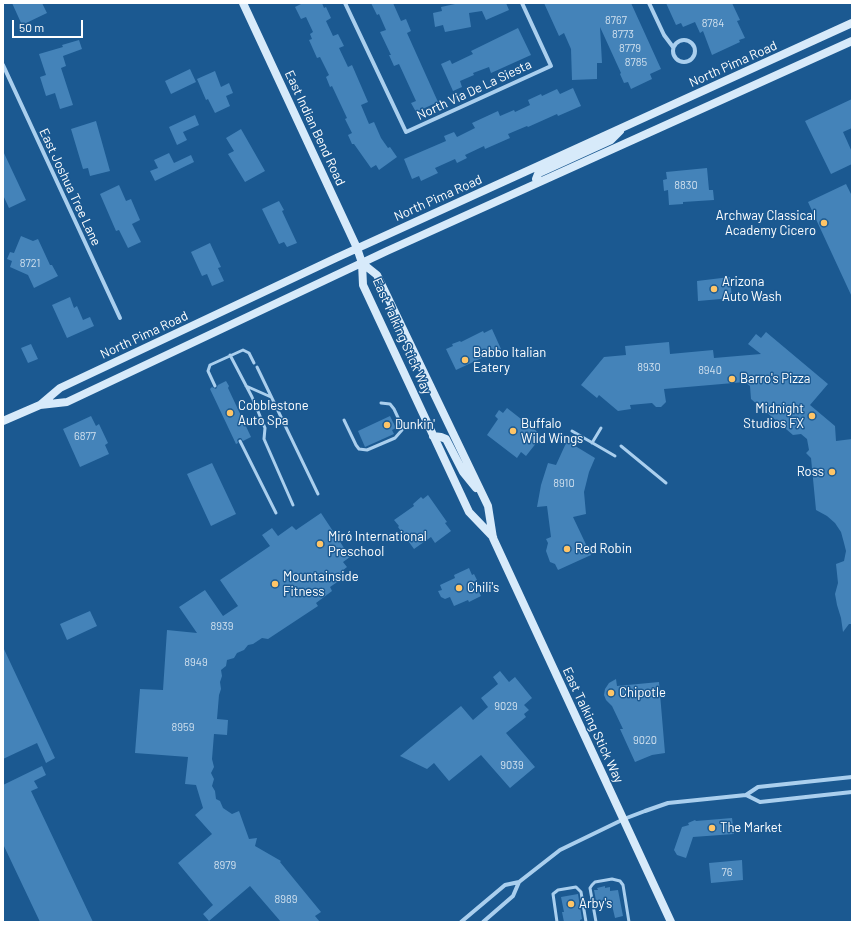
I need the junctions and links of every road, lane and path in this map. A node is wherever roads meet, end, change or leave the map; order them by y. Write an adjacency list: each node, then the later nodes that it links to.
1 (243, 3): 11 (main road, East Indian Bend Road)
2 (345, 3): 3 (street, North Via De La Siesta)
3 (522, 3)
4 (649, 3): 7 (street)
5 (852, 23): 9 (main road, North Pima Road)
6 (852, 41): 10 (main road, North Pima Road)
7 (673, 47): 7 (street)
8 (3, 64): 13 (street, East Joshua Tree Lane)
9 (623, 127): 10 (main road); 11 (main road, North Pima Road)
10 (537, 183): 12 (main road, North Pima Road)
11 (357, 248): 12 (main road, East Indian Bend Road); 21 (main road, North Pima Road)
12 (362, 263): 21 (main road, North Pima Road); 26 (main road, East Talking Stick Way); 32 (main road, East Talking Stick Way)
13 (120, 318)
14 (230, 355): 15 (lane); 17 (lane); 18 (lane)
15 (254, 362)
16 (257, 367): 19 (lane)
17 (216, 386)
18 (246, 386): 19 (lane); 34 (lane)
19 (271, 397): 33 (lane)
20 (381, 402): 22 (lane)
21 (40, 405): 23 (main road, North Pima Road)
22 (344, 420)
23 (3, 421)
24 (601, 428): 28 (lane)
25 (572, 431): 28 (lane)
26 (433, 436): 32 (main road); 36 (main road, East Talking Stick Way)
27 (240, 442): 35 (lane)
28 (592, 443): 30 (lane)
29 (622, 446): 31 (lane)
30 (615, 456)
31 (666, 483)
32 (481, 493): 36 (main road, East Talking Stick Way)
33 (318, 494)
34 (293, 505)
35 (276, 513)
36 (493, 538): 40 (main road, East Talking Stick Way)
37 (852, 778): 39 (street)
38 (852, 792): 39 (street)
39 (746, 795): 40 (street)
40 (624, 819): 41 (street); 48 (main road, East Talking Stick Way)
41 (519, 882): 42 (street); 43 (street)
42 (461, 922)
43 (483, 922)
44 (557, 922): 45 (lane)
45 (586, 922)
46 (596, 922): 47 (lane)
47 (629, 922)
48 (671, 922)

